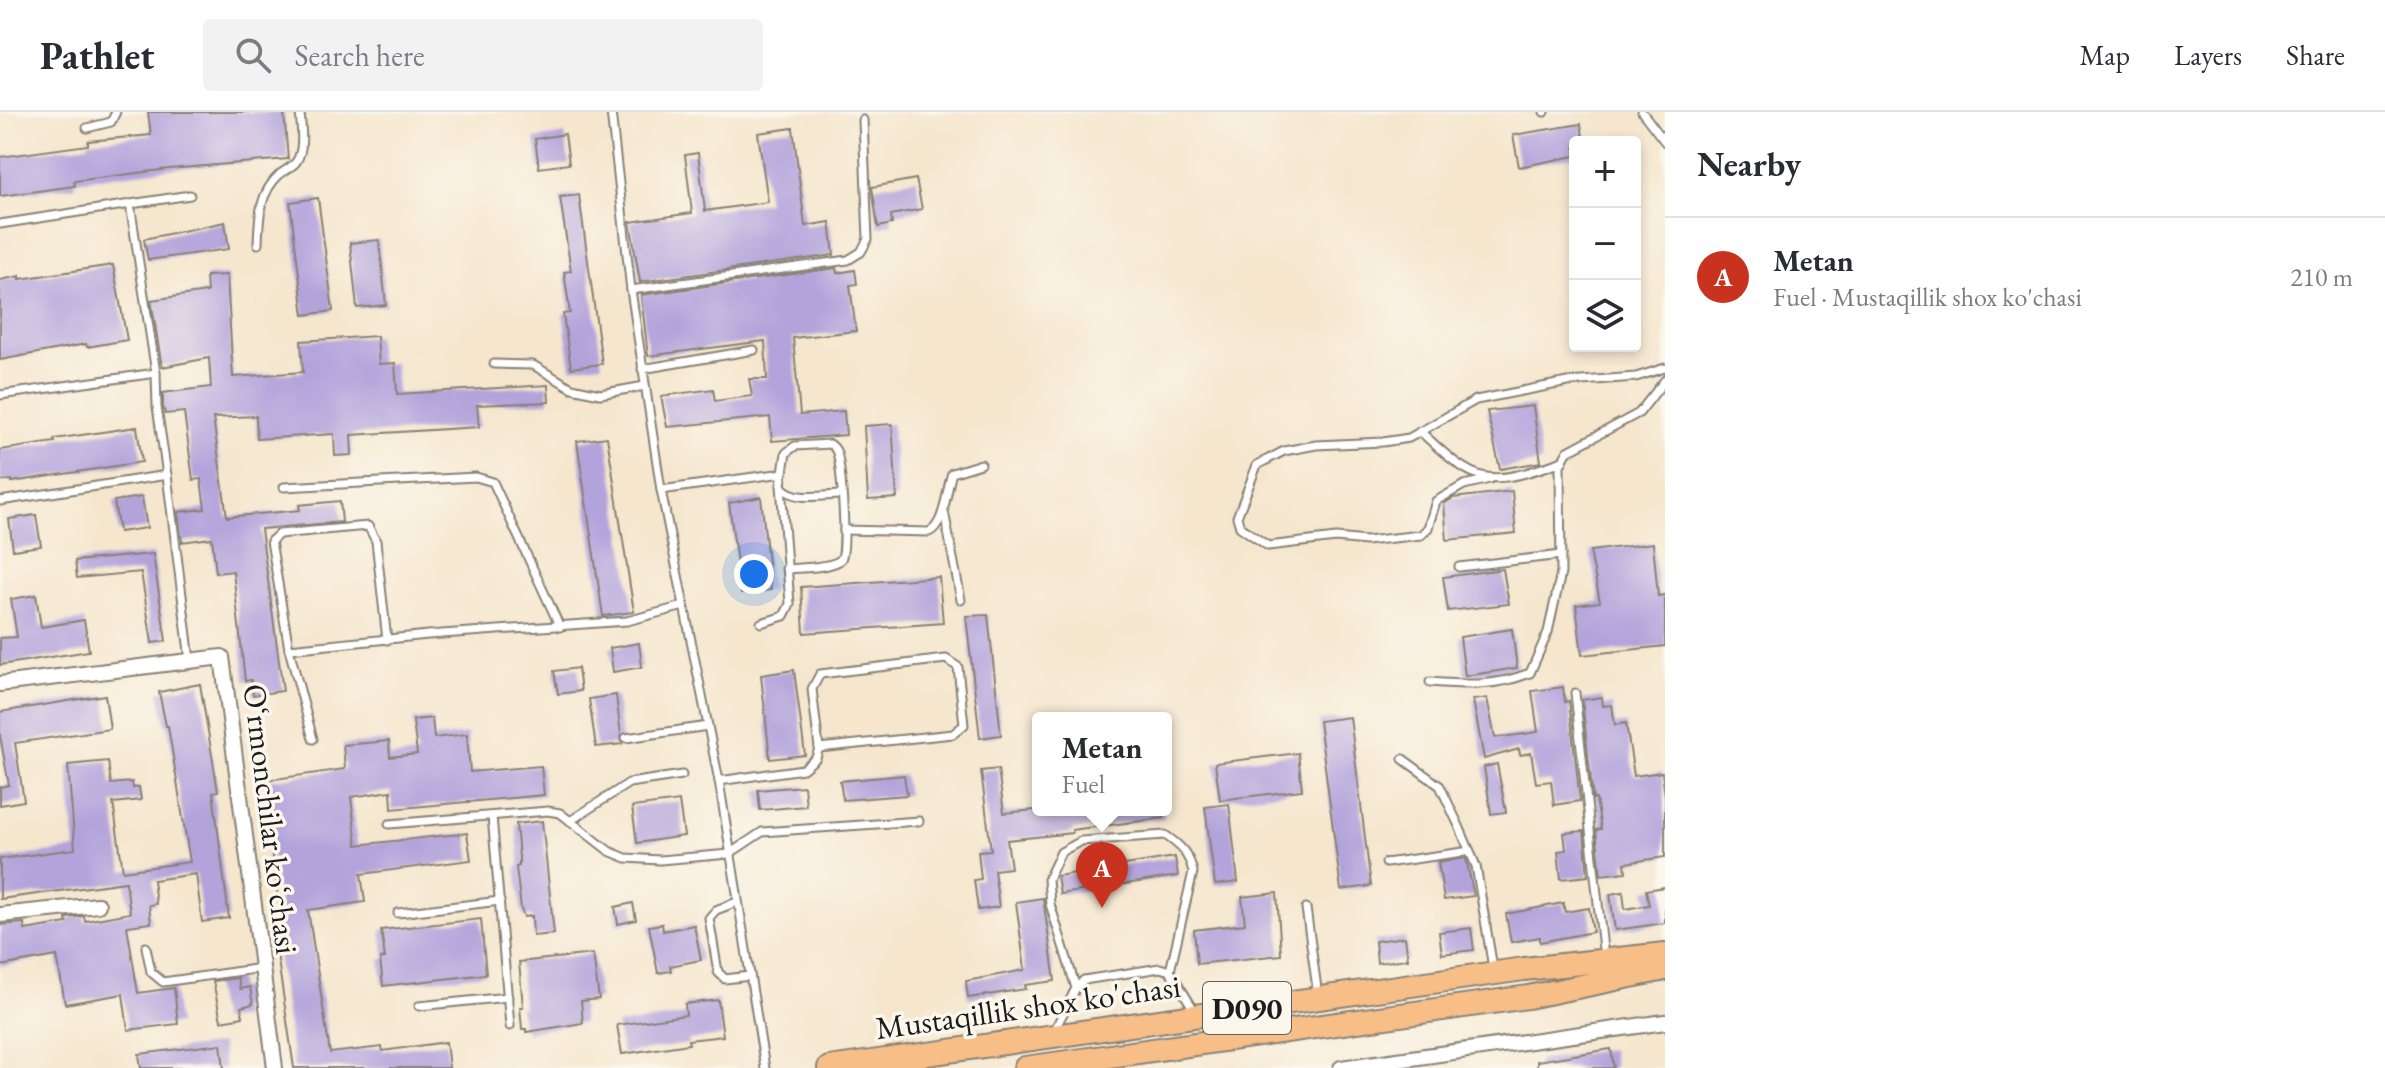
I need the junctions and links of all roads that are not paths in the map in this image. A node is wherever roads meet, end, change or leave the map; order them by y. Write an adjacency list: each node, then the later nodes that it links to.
1 (116, 112): 6 (lane)
2 (300, 112): 11 (lane)
3 (611, 112): 12 (lane)
4 (1642, 112): 7 (lane)
5 (863, 120): 12 (lane)
6 (87, 128)
7 (1665, 142)
8 (190, 195): 9 (lane)
9 (130, 204): 10 (lane); 17 (lane)
10 (0, 224)
11 (258, 244)
12 (631, 290): 16 (lane)
13 (754, 350): 16 (lane)
14 (494, 364): 19 (lane)
15 (1665, 368): 21 (lane)
16 (642, 369): 19 (lane)
17 (156, 373): 20 (lane); 25 (lane)
18 (1665, 380): 22 (lane)
19 (645, 386): 29 (lane)
20 (0, 395)
21 (1420, 431): 26 (lane); 26 (lane)
22 (1563, 461): 26 (lane); 34 (lane)
23 (981, 464): 32 (lane)
24 (783, 473): 27 (lane); 29 (lane); 30 (lane)
25 (167, 475): 31 (lane); 43 (lane)
26 (1490, 479)
27 (781, 485): 30 (lane); 36 (lane)
28 (284, 487): 40 (lane)
29 (661, 490): 38 (lane)
30 (841, 495): 33 (lane)
31 (0, 501)
32 (943, 507): 33 (lane); 37 (lane)
33 (844, 530): 36 (lane)
34 (1561, 555): 35 (lane); 44 (lane)
35 (1459, 567)
36 (786, 569): 39 (lane)
37 (961, 600)
38 (684, 606): 40 (lane); 47 (lane)
39 (761, 623)
40 (560, 627): 41 (lane)
41 (387, 640): 42 (lane); 42 (lane)
42 (289, 649): 49 (lane)
43 (190, 660): 45 (street, Oʻrmonchilar koʻchasi); 70 (street, Oʻrmonchilar koʻchasi)
44 (1430, 682)
45 (0, 684)
46 (1575, 693): 69 (lane)
47 (708, 726): 48 (lane); 53 (lane)
48 (626, 738)
49 (313, 739)
50 (819, 748): 50 (lane); 53 (lane)
51 (1403, 759): 58 (lane)
52 (682, 775): 55 (lane)
53 (719, 781): 59 (lane)
54 (492, 816): 55 (lane); 57 (lane); 61 (lane)
55 (570, 821): 59 (lane)
56 (919, 821): 59 (lane)
57 (389, 824)
58 (1470, 851): 60 (lane); 73 (lane)
59 (729, 854): 62 (lane)
60 (1386, 863)
61 (500, 901): 65 (lane); 76 (lane)
62 (737, 902): 74 (lane); 74 (lane)
63 (98, 905): 66 (street)
64 (1306, 908): 77 (lane)
65 (398, 913)
66 (0, 915)
67 (146, 947): 70 (lane)
68 (1665, 954): 69 (main road, Mustaqillik shox ko'chasi / D090)
69 (1604, 960): 73 (main road, Mustaqillik shox ko'chasi / D090)
70 (262, 968): 83 (street, Oʻrmonchilar koʻchasi)
71 (1665, 969): 86 (main road, Mustaqillik shox ko'chasi / D090)
72 (1170, 971): 75 (lane); 75 (lane); 79 (lane)
73 (1494, 973): 77 (main road, Mustaqillik shox ko'chasi / D090)
74 (750, 976): 84 (lane)
75 (1076, 988): 82 (lane)
76 (508, 997): 78 (lane); 81 (lane)
77 (1318, 998): 79 (main road, Mustaqillik shox ko'chasi / D090)
78 (419, 1006)
79 (1198, 1015): 82 (main road, Mustaqillik shox ko'chasi / D090)
80 (1665, 1022): 87 (street)
81 (510, 1026)
82 (1051, 1036): 85 (main road, Mustaqillik shox ko'chasi / D090)
83 (275, 1068)
84 (765, 1068)
85 (829, 1068)
86 (1025, 1068)
87 (1341, 1068)

